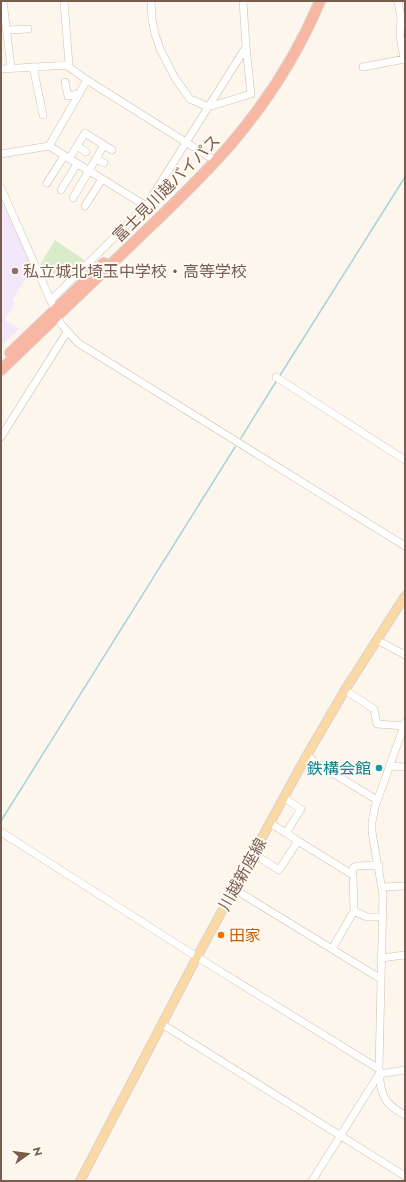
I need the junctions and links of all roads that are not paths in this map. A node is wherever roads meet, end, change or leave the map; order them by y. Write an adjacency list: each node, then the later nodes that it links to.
1 (3, 1): 8 (street)
2 (64, 1): 12 (street)
3 (151, 1): 20 (street)
4 (243, 1): 10 (street)
5 (313, 1): 30 (highway, 富士見川越バイパス)
6 (320, 1): 42 (highway, 富士見川越バイパス)
7 (398, 1): 11 (street)
8 (7, 30): 9 (street); 16 (street)
9 (28, 30)
10 (246, 47): 20 (street); 20 (street)
11 (405, 59): 14 (street)
12 (66, 65): 13 (street); 17 (street)
13 (33, 67): 16 (street); 21 (street)
14 (363, 67)
15 (1, 68): 16 (street)
16 (11, 68)
17 (86, 80): 19 (street); 22 (street)
18 (65, 82): 19 (street)
19 (78, 94): 24 (street)
20 (208, 107): 22 (street)
21 (43, 115)
22 (186, 142): 30 (street); 41 (street)
23 (104, 145): 25 (street); 26 (street); 31 (street)
24 (49, 146): 28 (street); 29 (street)
25 (77, 146): 27 (street); 29 (street)
26 (112, 150)
27 (86, 152)
28 (1, 154)
29 (67, 157): 33 (street); 36 (street)
30 (210, 158): 42 (highway, 富士見川越バイパス)
31 (96, 159): 32 (street); 34 (street)
32 (104, 163)
33 (78, 164): 34 (street); 38 (street)
34 (89, 171): 35 (street); 39 (street)
35 (102, 179): 40 (street); 41 (street)
36 (47, 184)
37 (1, 188): 42 (street)
38 (61, 190)
39 (72, 198)
40 (85, 206)
41 (146, 206): 42 (street)
42 (55, 308): 43 (street); 44 (highway, 富士見川越バイパス); 45 (highway, 富士見川越バイパス)
43 (67, 332): 47 (street); 49 (street)
44 (1, 361)
45 (1, 370)
46 (276, 378): 48 (street)
47 (1, 437)
48 (405, 460)
49 (405, 546)
50 (405, 596): 51 (main road, 川越新座線)
51 (377, 640): 52 (street); 53 (main road, 川越新座線)
52 (405, 655)
53 (345, 690): 54 (street); 55 (main road, 川越新座線)
54 (404, 729): 56 (street)
55 (307, 755): 58 (main road, 川越新座線); 59 (street)
56 (389, 766): 57 (street); 59 (street)
57 (405, 767)
58 (284, 798): 60 (main road, 川越新座線); 62 (street)
59 (377, 800): 65 (street)
60 (270, 823): 62 (street); 64 (main road, 川越新座線)
61 (1, 832): 74 (street)
62 (286, 833): 63 (street)
63 (298, 840): 64 (street); 66 (street)
64 (254, 854): 69 (main road, 川越新座線)
65 (379, 865): 66 (street); 68 (street)
66 (351, 873): 70 (street)
67 (405, 886): 68 (street)
68 (383, 887): 71 (street)
69 (234, 889): 72 (street); 74 (main road, 川越新座線)
70 (354, 911): 71 (street); 72 (street)
71 (382, 917): 75 (street)
72 (332, 949): 76 (street)
73 (405, 955): 75 (street)
74 (197, 957): 77 (main road, 川越新座線); 79 (street)
75 (382, 958): 76 (street)
76 (381, 979): 79 (street)
77 (162, 1024): 81 (street); 83 (main road, 川越新座線)
78 (405, 1070): 79 (street)
79 (379, 1071): 80 (street); 81 (street)
80 (405, 1115)
81 (340, 1136): 82 (street); 84 (street)
82 (405, 1176)
83 (80, 1181)
84 (312, 1181)

